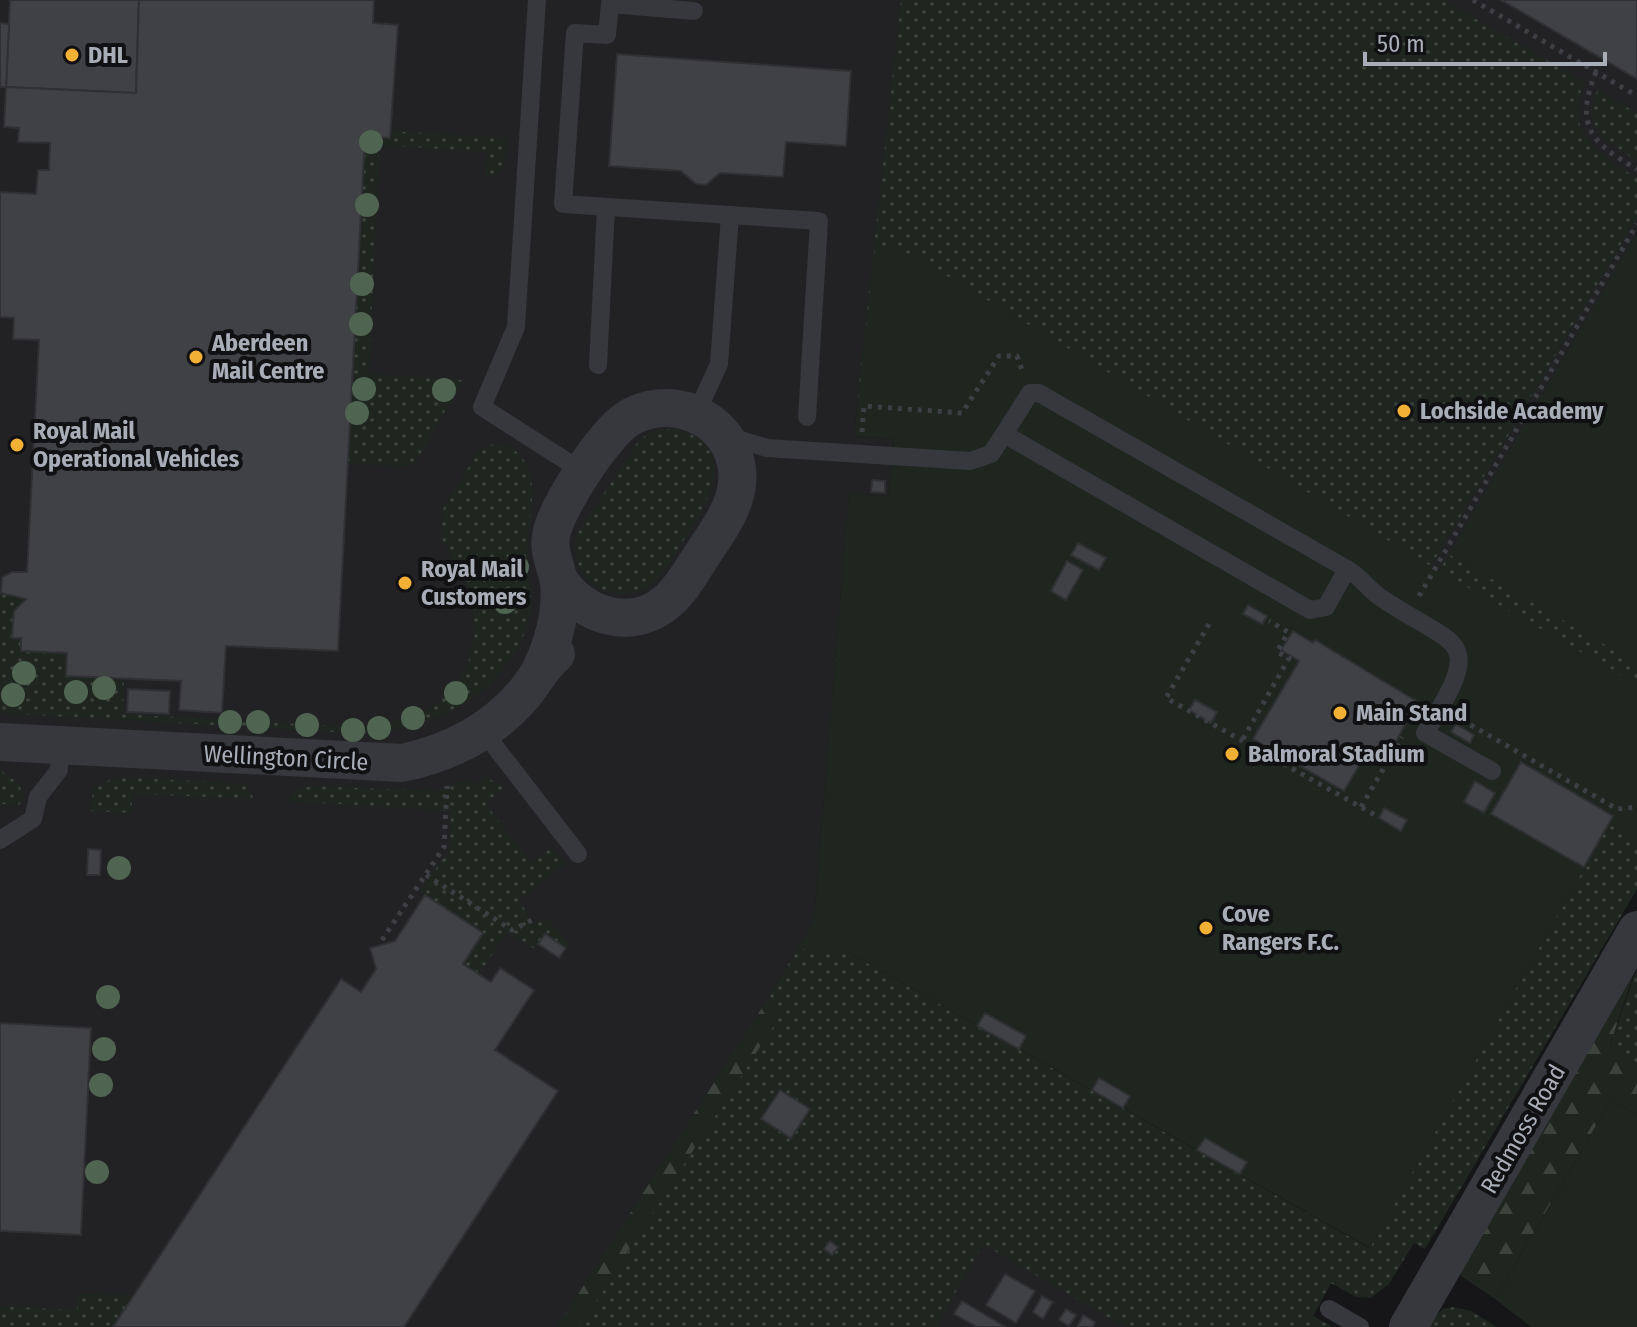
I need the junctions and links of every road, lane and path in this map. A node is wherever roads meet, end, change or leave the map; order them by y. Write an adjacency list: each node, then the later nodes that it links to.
1 (537, 0): 17 (lane)
2 (1473, 0): 4 (path)
3 (694, 11): 7 (lane)
4 (1596, 72): 5 (path); 6 (path)
5 (1637, 96)
6 (1637, 169)
7 (606, 207): 8 (lane); 10 (lane)
8 (730, 215): 12 (lane); 13 (lane)
9 (1637, 224): 21 (path)
10 (598, 365)
11 (1030, 393): 14 (lane); 15 (path); 19 (lane)
12 (807, 417)
13 (708, 423): 16 (lane); 17 (street); 18 (street)
14 (1004, 434): 16 (lane); 19 (lane)
15 (862, 435)
16 (783, 449): 18 (lane)
17 (585, 473): 20 (street)
18 (738, 482): 22 (street)
19 (1347, 569): 21 (lane)
20 (559, 580): 22 (street); 25 (street, Wellington Circle)
21 (1409, 613): 26 (lane)
22 (614, 618): 25 (street, Wellington Circle)
23 (1269, 621): 28 (path)
24 (1209, 624): 28 (path)
25 (540, 671): 27 (street, Wellington Circle)
26 (1436, 715): 32 (lane); 33 (path); 34 (path)
27 (483, 731): 31 (street, Wellington Circle); 37 (lane)
28 (1243, 739): 33 (path)
29 (0, 742): 30 (street, Wellington Circle)
30 (60, 746): 31 (street, Wellington Circle); 36 (lane)
31 (449, 749): 38 (path)
32 (1492, 771)
33 (1361, 807): 35 (path)
34 (1637, 807)
35 (1375, 815)
36 (0, 840)
37 (578, 854)
38 (426, 875): 39 (path); 41 (path)
39 (532, 920)
40 (1637, 930): 44 (street, Redmoss Road)
41 (382, 940)
42 (1329, 1309): 43 (lane)
43 (1360, 1327)
44 (1408, 1327)

